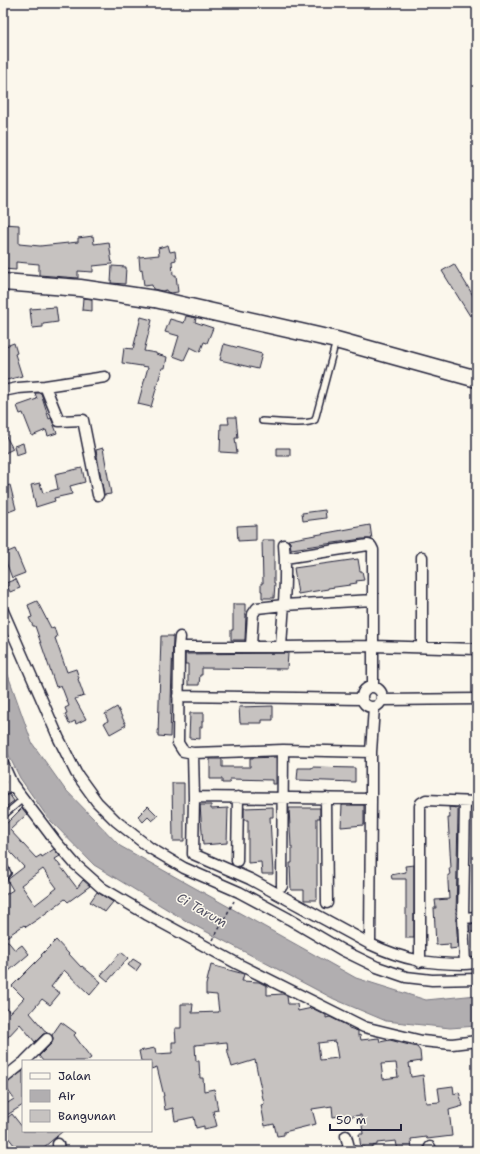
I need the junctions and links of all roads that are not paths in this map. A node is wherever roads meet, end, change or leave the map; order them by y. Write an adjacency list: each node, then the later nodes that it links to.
1 (3, 282): 2 (main road)
2 (336, 340): 4 (main road); 7 (lane)
3 (105, 377): 5 (street)
4 (477, 379)
5 (46, 386): 6 (street); 8 (street)
6 (3, 391)
7 (262, 420)
8 (98, 495)
9 (284, 545): 11 (street)
10 (422, 557): 20 (street)
11 (285, 558): 12 (street); 13 (street)
12 (373, 600): 13 (street); 17 (street)
13 (284, 605): 16 (street); 19 (street)
14 (3, 611): 54 (street)
15 (180, 637): 18 (street)
16 (251, 646): 18 (street); 19 (street)
17 (373, 646): 19 (street); 20 (street); 22 (street)
18 (179, 647): 23 (street)
19 (281, 647)
20 (422, 647): 21 (street)
21 (477, 648)
22 (373, 687): 24 (street); 26 (street)
23 (178, 696): 24 (street); 30 (street)
24 (361, 698): 27 (street)
25 (477, 699): 26 (street)
26 (382, 700): 27 (street)
27 (374, 707): 29 (street)
28 (283, 750): 29 (street); 30 (street); 36 (street)
29 (371, 752): 39 (street)
30 (193, 753): 34 (street)
31 (4, 766): 32 (street)
32 (12, 784): 33 (street); 38 (street)
33 (3, 791)
34 (194, 797): 35 (street); 50 (street)
35 (238, 797): 36 (street); 43 (street)
36 (282, 798): 37 (street); 46 (street)
37 (326, 798): 39 (street); 47 (street)
38 (23, 799): 42 (lane); 56 (street)
39 (371, 799): 50 (street)
40 (465, 802): 41 (street); 49 (street); 51 (street)
41 (477, 802)
42 (3, 816)
43 (237, 862)
44 (3, 864): 45 (lane)
45 (3, 878)
46 (282, 886)
47 (327, 903)
48 (477, 917): 49 (street)
49 (464, 918): 53 (street)
50 (370, 944): 51 (street)
51 (420, 962): 53 (street)
52 (477, 962): 53 (street)
53 (465, 964)
54 (477, 979)
55 (47, 1039): 57 (street)
56 (477, 1041)
57 (26, 1060)
58 (22, 1064): 59 (street)
59 (3, 1079)
60 (346, 1136): 61 (street)
61 (350, 1151)

